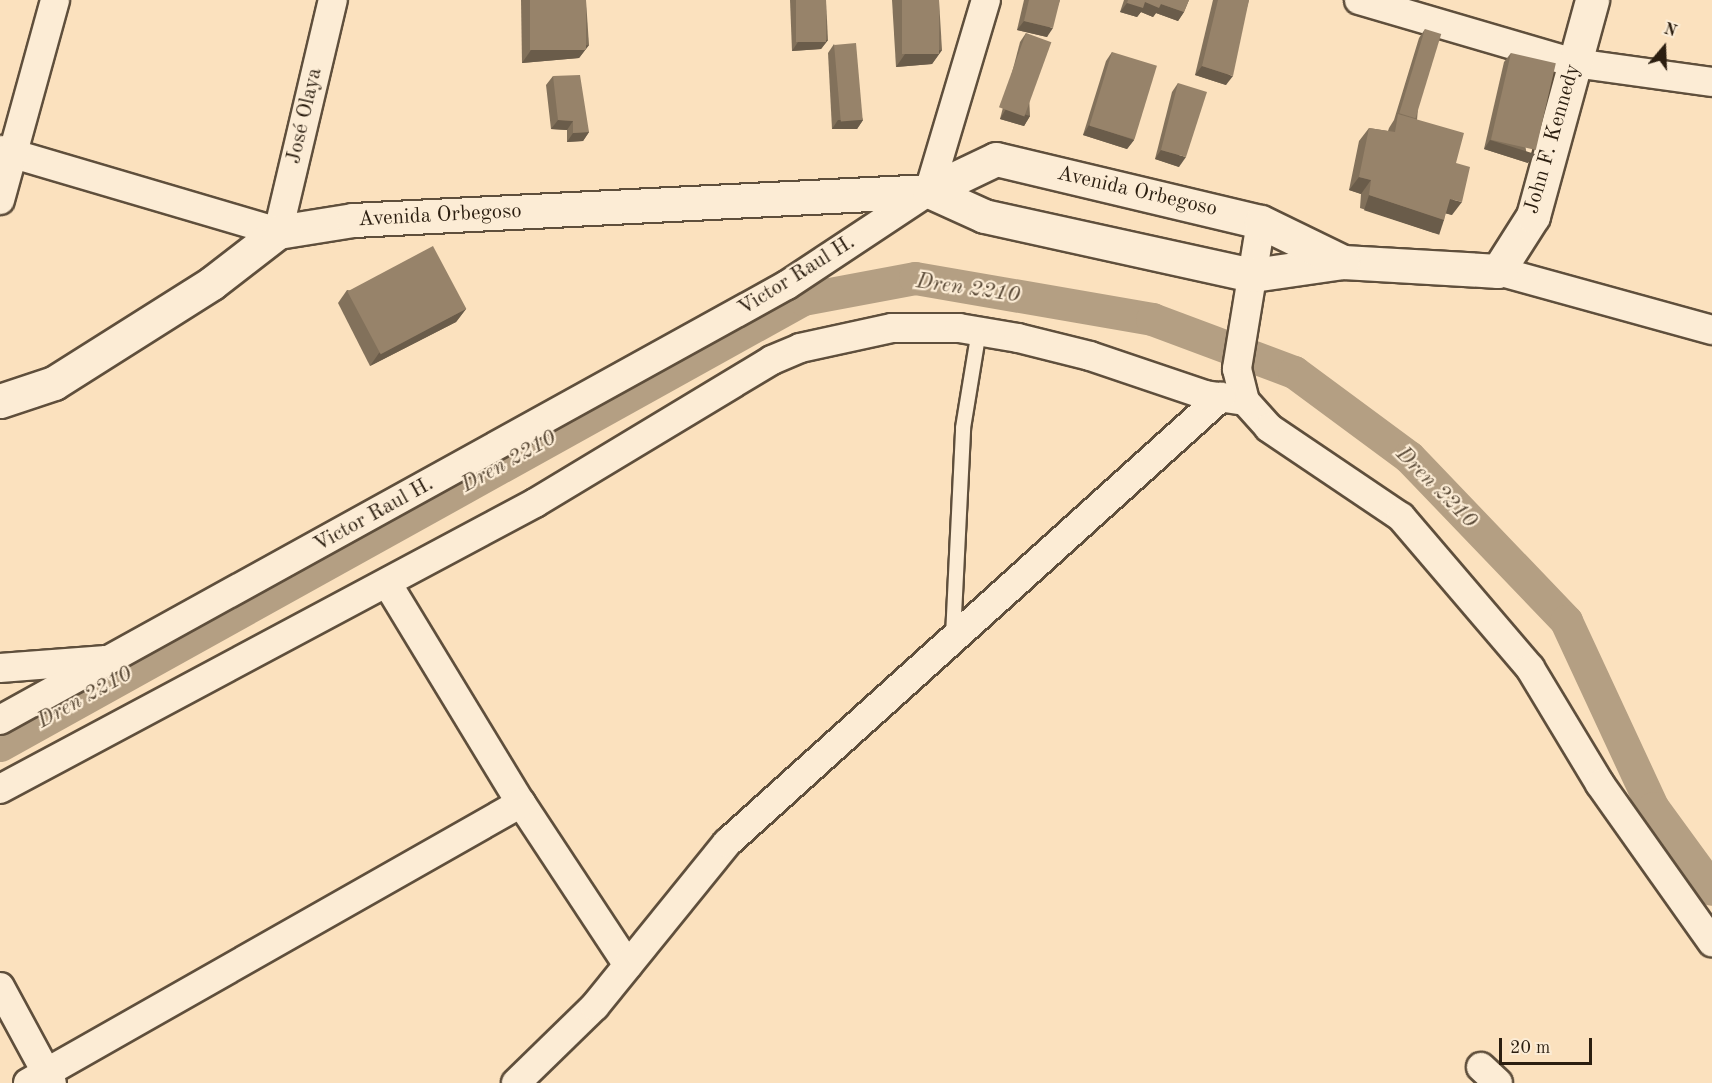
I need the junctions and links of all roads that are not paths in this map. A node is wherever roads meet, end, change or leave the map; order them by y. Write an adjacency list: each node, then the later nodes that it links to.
1 (55, 0): 9 (street)
2 (333, 0): 13 (street, José Olaya)
3 (986, 0): 10 (street)
4 (1359, 0): 6 (street)
5 (1592, 0): 7 (main road, John F. Kennedy)
6 (1394, 5): 7 (street)
7 (1575, 63): 8 (street); 15 (main road, John F. Kennedy)
8 (1712, 82)
9 (7, 151): 11 (street); 13 (street)
10 (929, 191): 12 (main road, Avenida Orbegoso); 13 (main road, Avenida Orbegoso); 16 (main road, Avenida Orbegoso); 23 (street, Victor Raul H.)
11 (0, 200)
12 (1261, 222): 14 (main road, Avenida Orbegoso); 16 (street)
13 (278, 232): 20 (main road, Avenida Orbegoso)
14 (1343, 262): 15 (main road, Avenida Orbegoso); 16 (main road, Avenida Orbegoso)
15 (1498, 270): 18 (street)
16 (1253, 275): 19 (street)
17 (979, 330): 19 (street); 21 (street); 22 (lane)
18 (1712, 330)
19 (1233, 399): 22 (street); 28 (street)
20 (0, 401)
21 (387, 583): 26 (street); 27 (street)
22 (953, 642): 29 (street)
23 (114, 658): 24 (street); 25 (street, Victor Raul H.)
24 (0, 668)
25 (0, 720)
26 (0, 789)
27 (521, 803): 29 (street); 31 (street)
28 (1712, 942)
29 (628, 965): 32 (street)
30 (0, 987): 31 (street)
31 (42, 1080)
32 (516, 1083)

